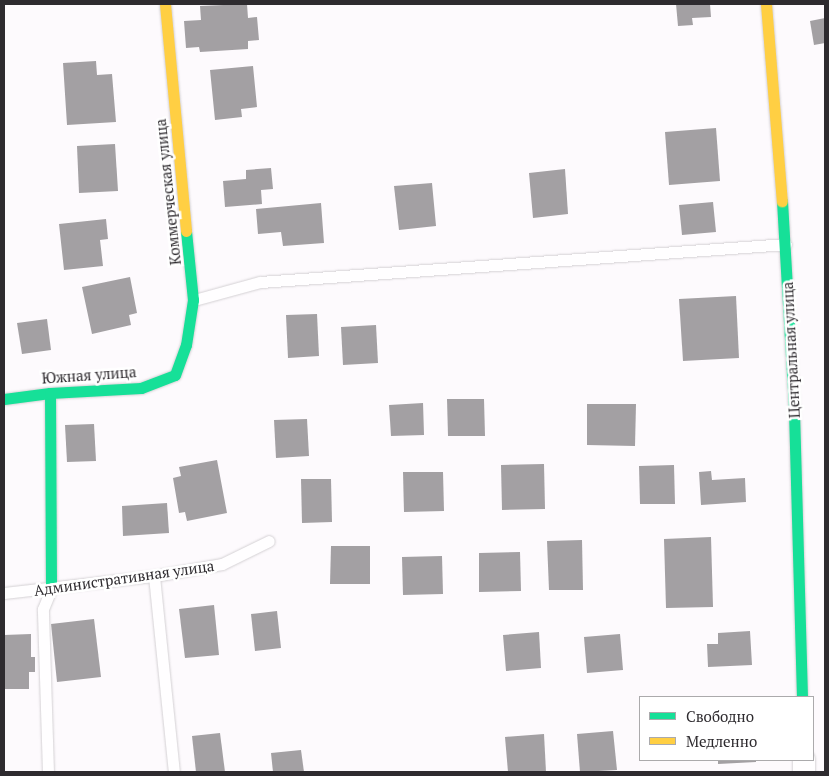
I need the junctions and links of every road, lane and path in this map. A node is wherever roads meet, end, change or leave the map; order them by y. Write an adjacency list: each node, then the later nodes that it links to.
1 (165, 4): 4 (street, Коммерческая улица)
2 (766, 4): 3 (street, Центральная улица)
3 (786, 244): 4 (lane); 12 (street, Центральная улица)
4 (194, 300): 5 (street, Коммерческая улица)
5 (175, 374): 6 (street, Южная улица)
6 (50, 393): 7 (street, Южная улица); 10 (street)
7 (4, 399)
8 (270, 541): 9 (lane, Административная улица)
9 (154, 576): 10 (lane, Административная улица); 14 (lane)
10 (51, 589): 11 (lane, Административная улица); 13 (lane)
11 (4, 594)
12 (802, 696)
13 (48, 772)
14 (174, 772)

